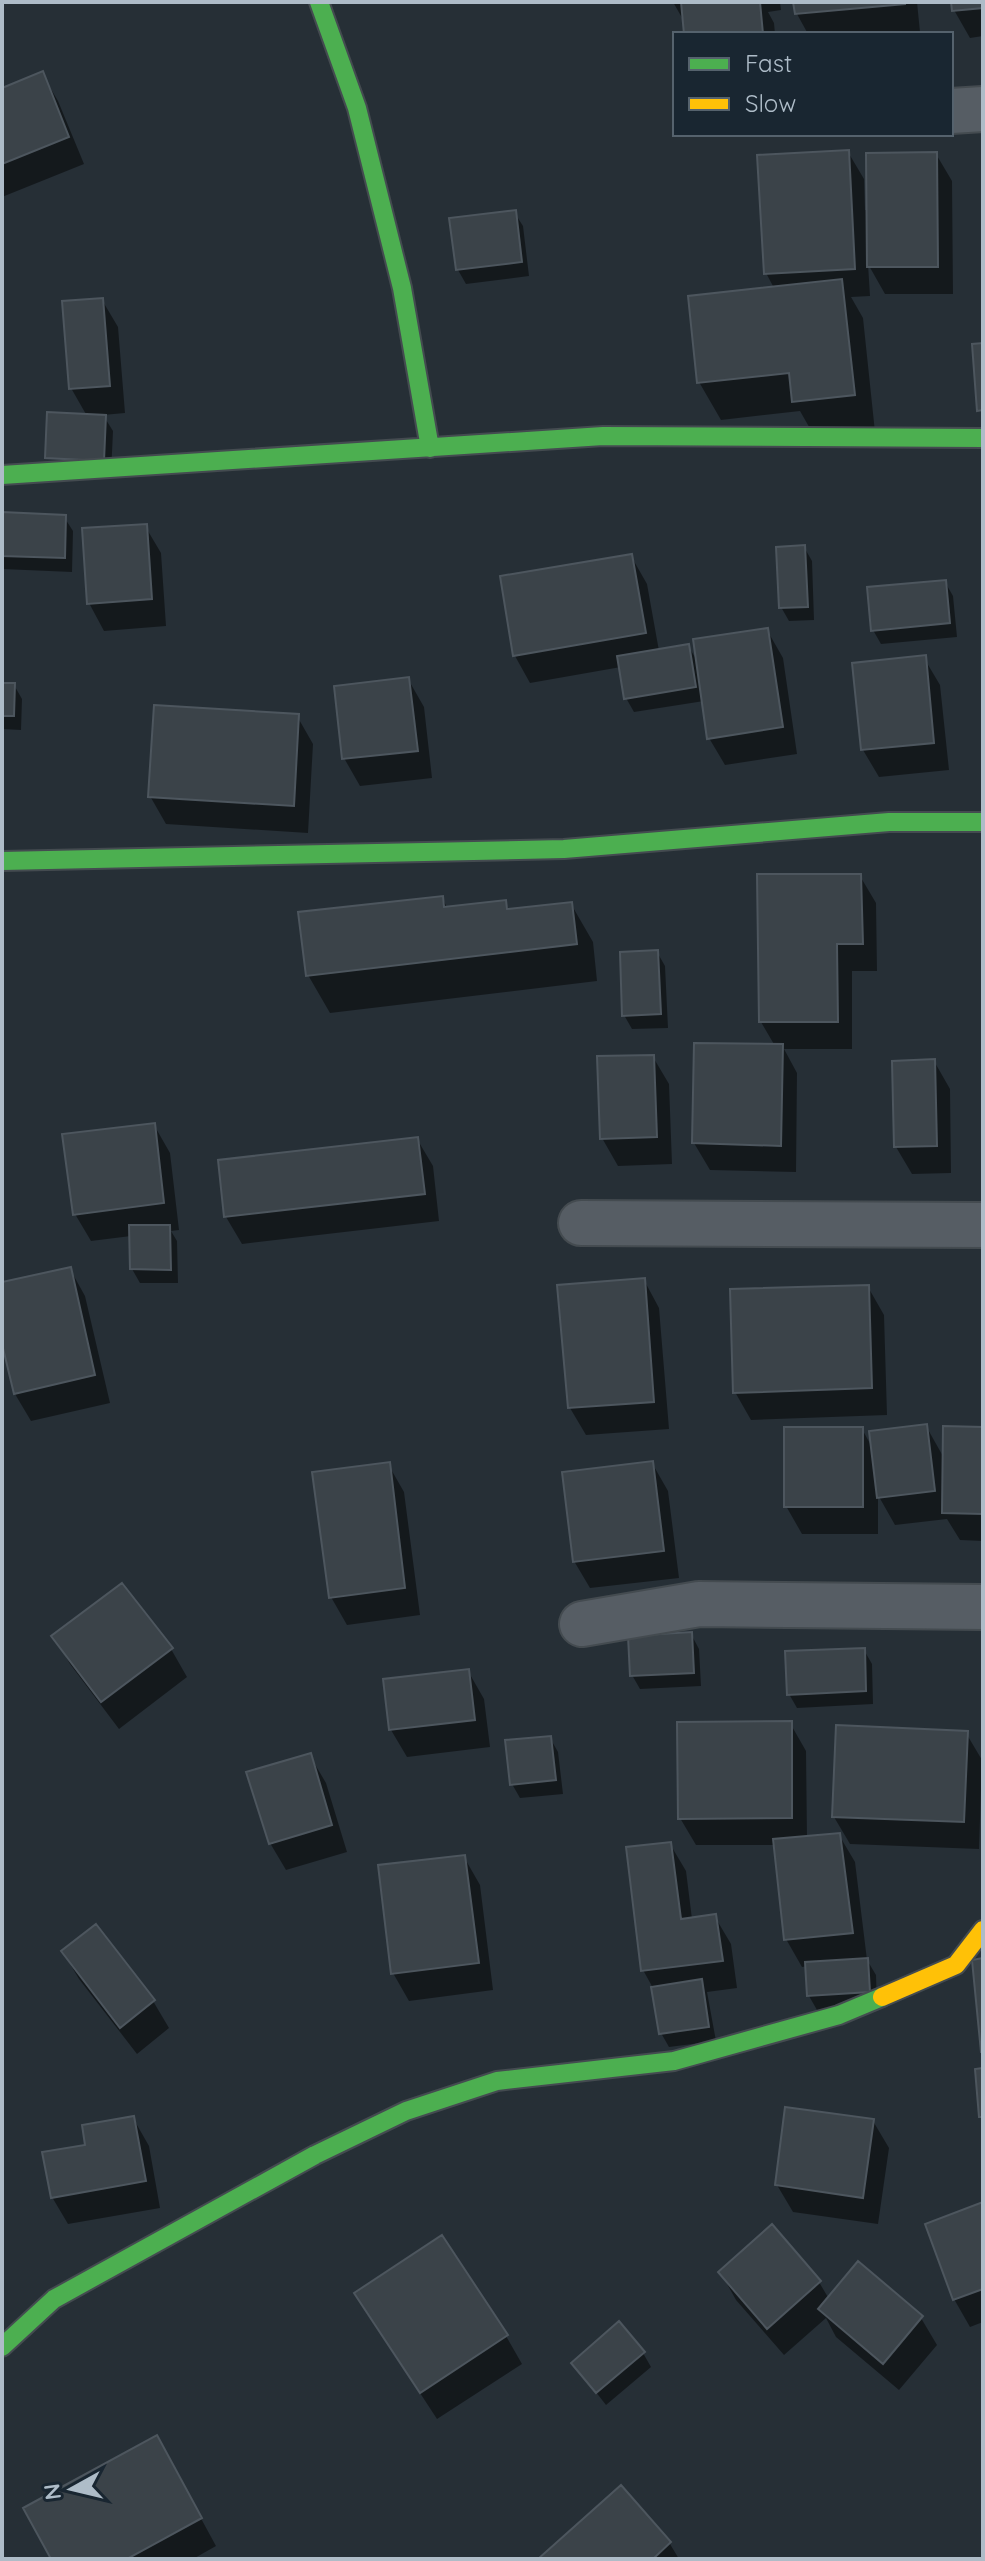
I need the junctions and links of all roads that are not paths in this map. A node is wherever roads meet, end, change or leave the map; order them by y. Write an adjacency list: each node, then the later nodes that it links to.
1 (319, 2): 5 (street)
2 (983, 109): 3 (street)
3 (953, 111)
4 (983, 438): 5 (street)
5 (430, 448): 6 (street)
6 (2, 475)
7 (983, 822): 8 (street)
8 (2, 861)
9 (581, 1223): 10 (street)
10 (983, 1225)
11 (983, 1607): 12 (street)
12 (582, 1624)
13 (983, 1930): 14 (street)
14 (2, 2347)

